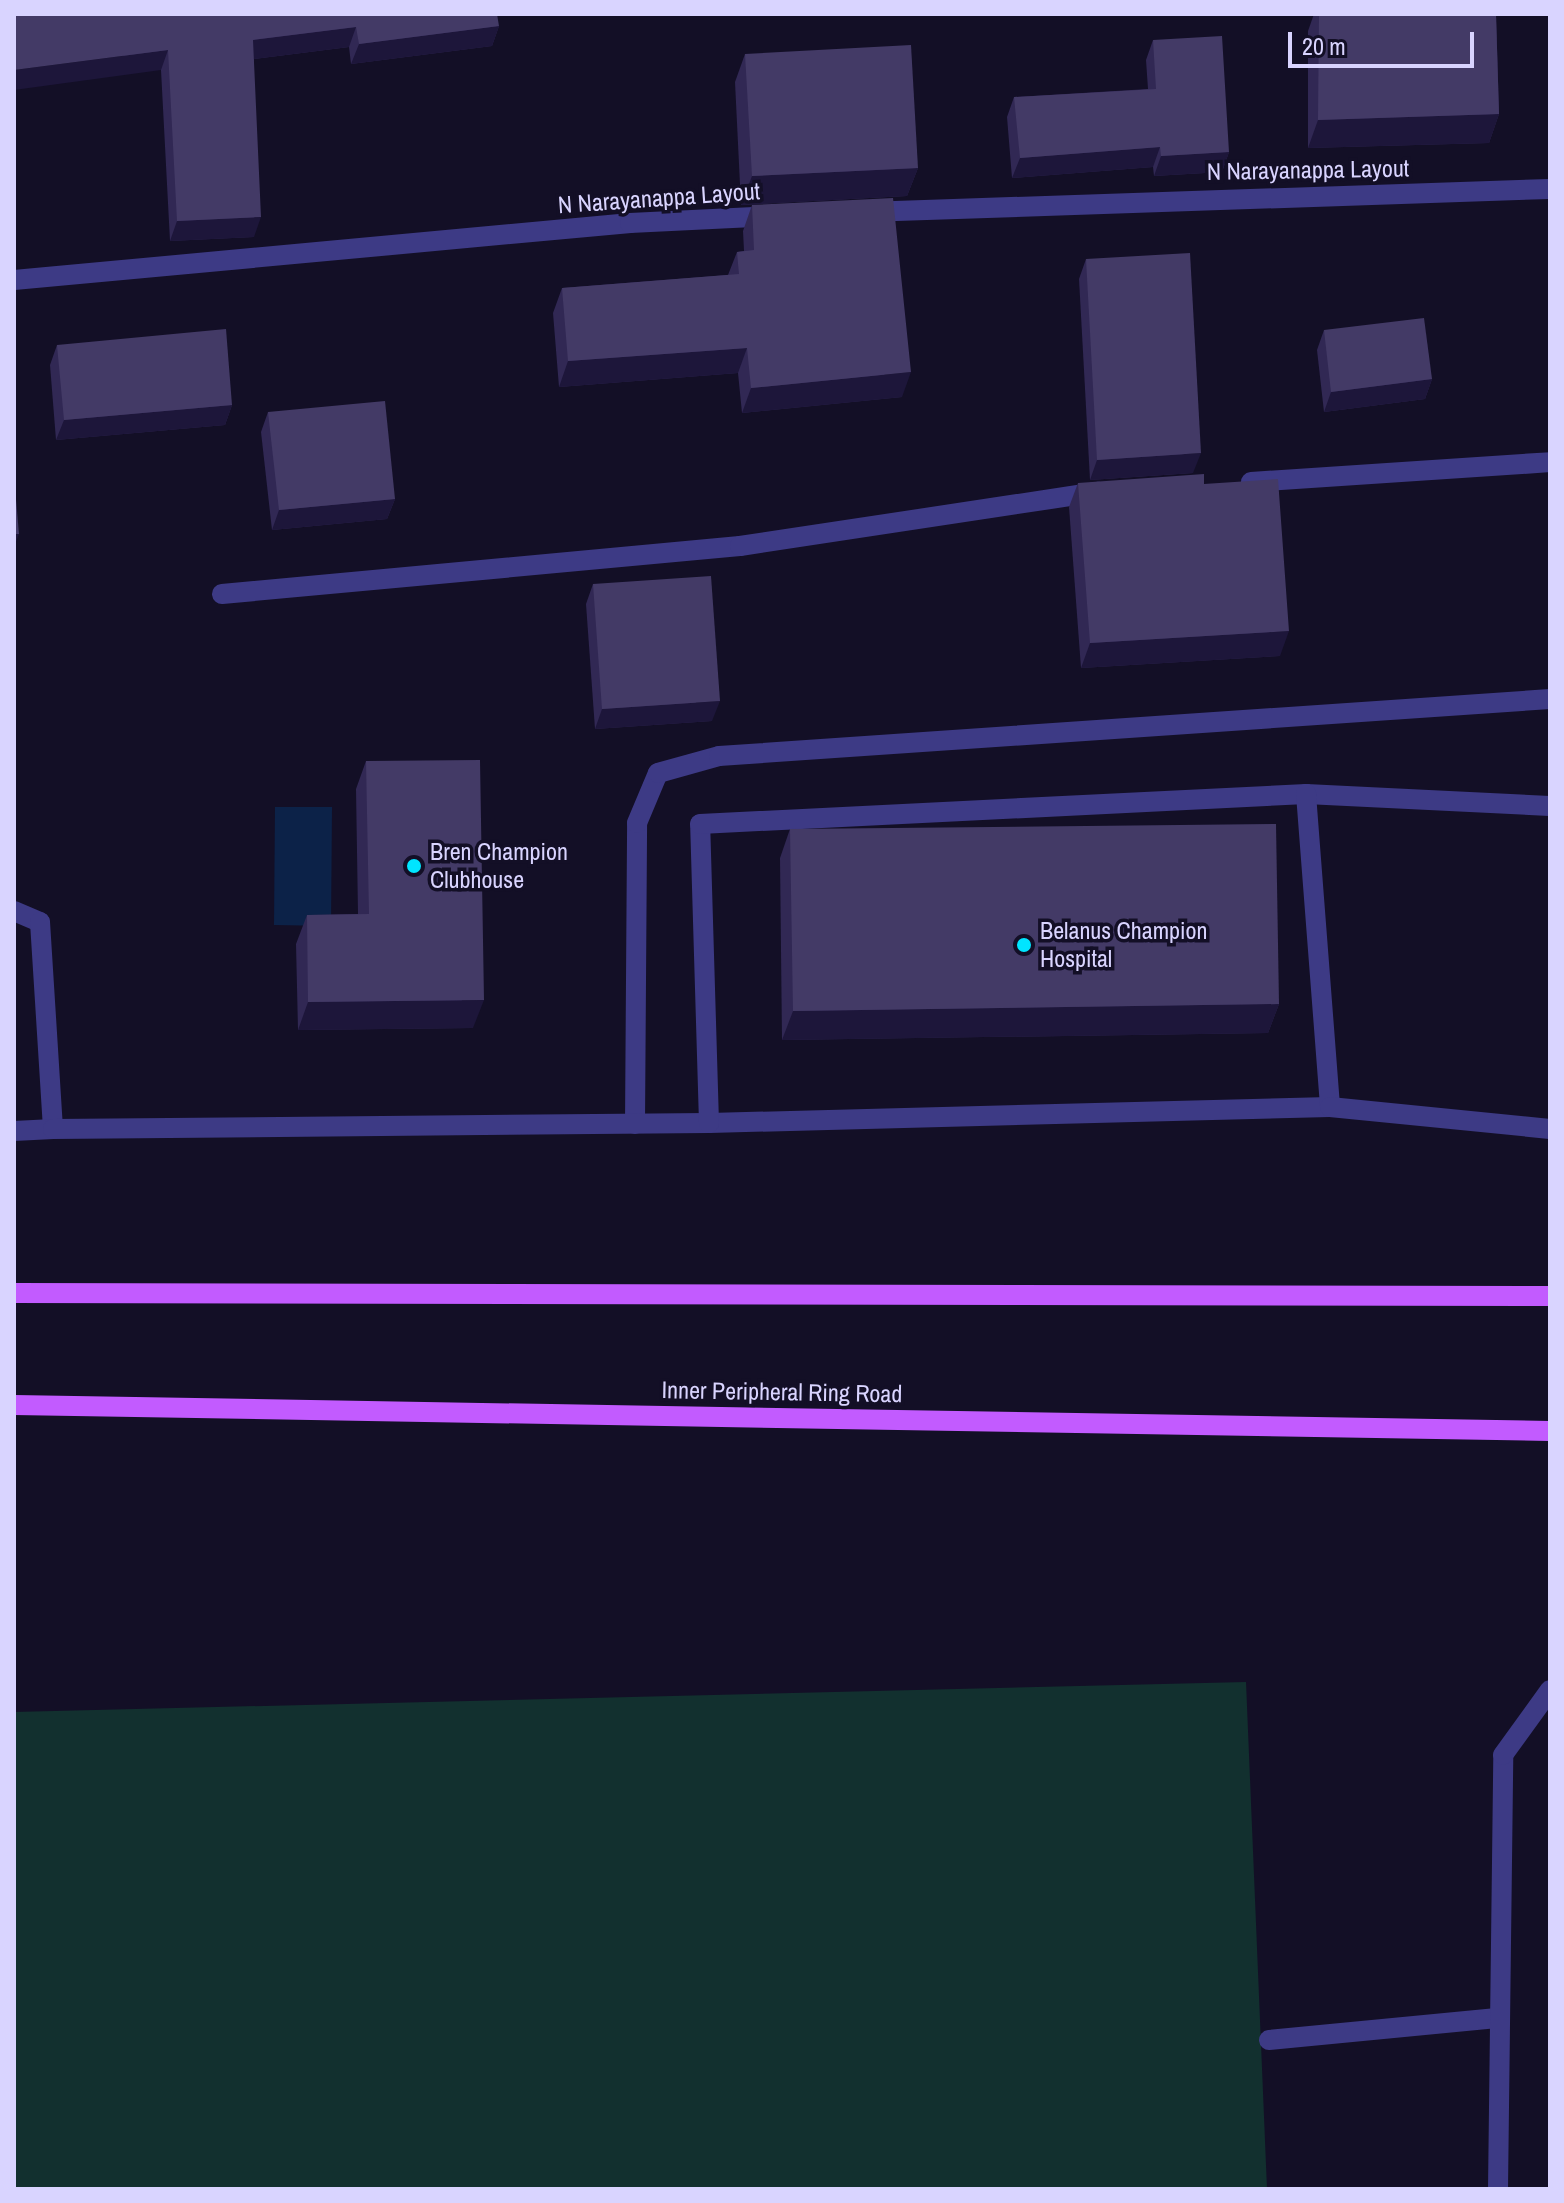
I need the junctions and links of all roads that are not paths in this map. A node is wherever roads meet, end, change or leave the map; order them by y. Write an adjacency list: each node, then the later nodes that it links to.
1 (1550, 189): 2 (street, N Narayanappa Layout)
2 (848, 213)
3 (801, 215): 4 (street, N Narayanappa Layout)
4 (14, 280)
5 (1550, 462): 6 (street)
6 (1231, 483)
7 (1119, 491): 8 (street)
8 (222, 594)
9 (1550, 699): 15 (street)
10 (1306, 794): 11 (street); 13 (street); 14 (street)
11 (1550, 806)
12 (14, 911): 16 (street)
13 (1330, 1107): 14 (street); 17 (street)
14 (709, 1123): 15 (street)
15 (635, 1124): 16 (street)
16 (53, 1129): 18 (street)
17 (1550, 1129)
18 (14, 1131)
19 (14, 1293): 20 (main road)
20 (1550, 1296)
21 (14, 1405): 22 (main road, Inner Peripheral Ring Road)
22 (1550, 1431)
23 (1550, 1690): 24 (street)
24 (1497, 2018): 25 (street); 26 (street)
25 (1269, 2040)
26 (1498, 2189)

